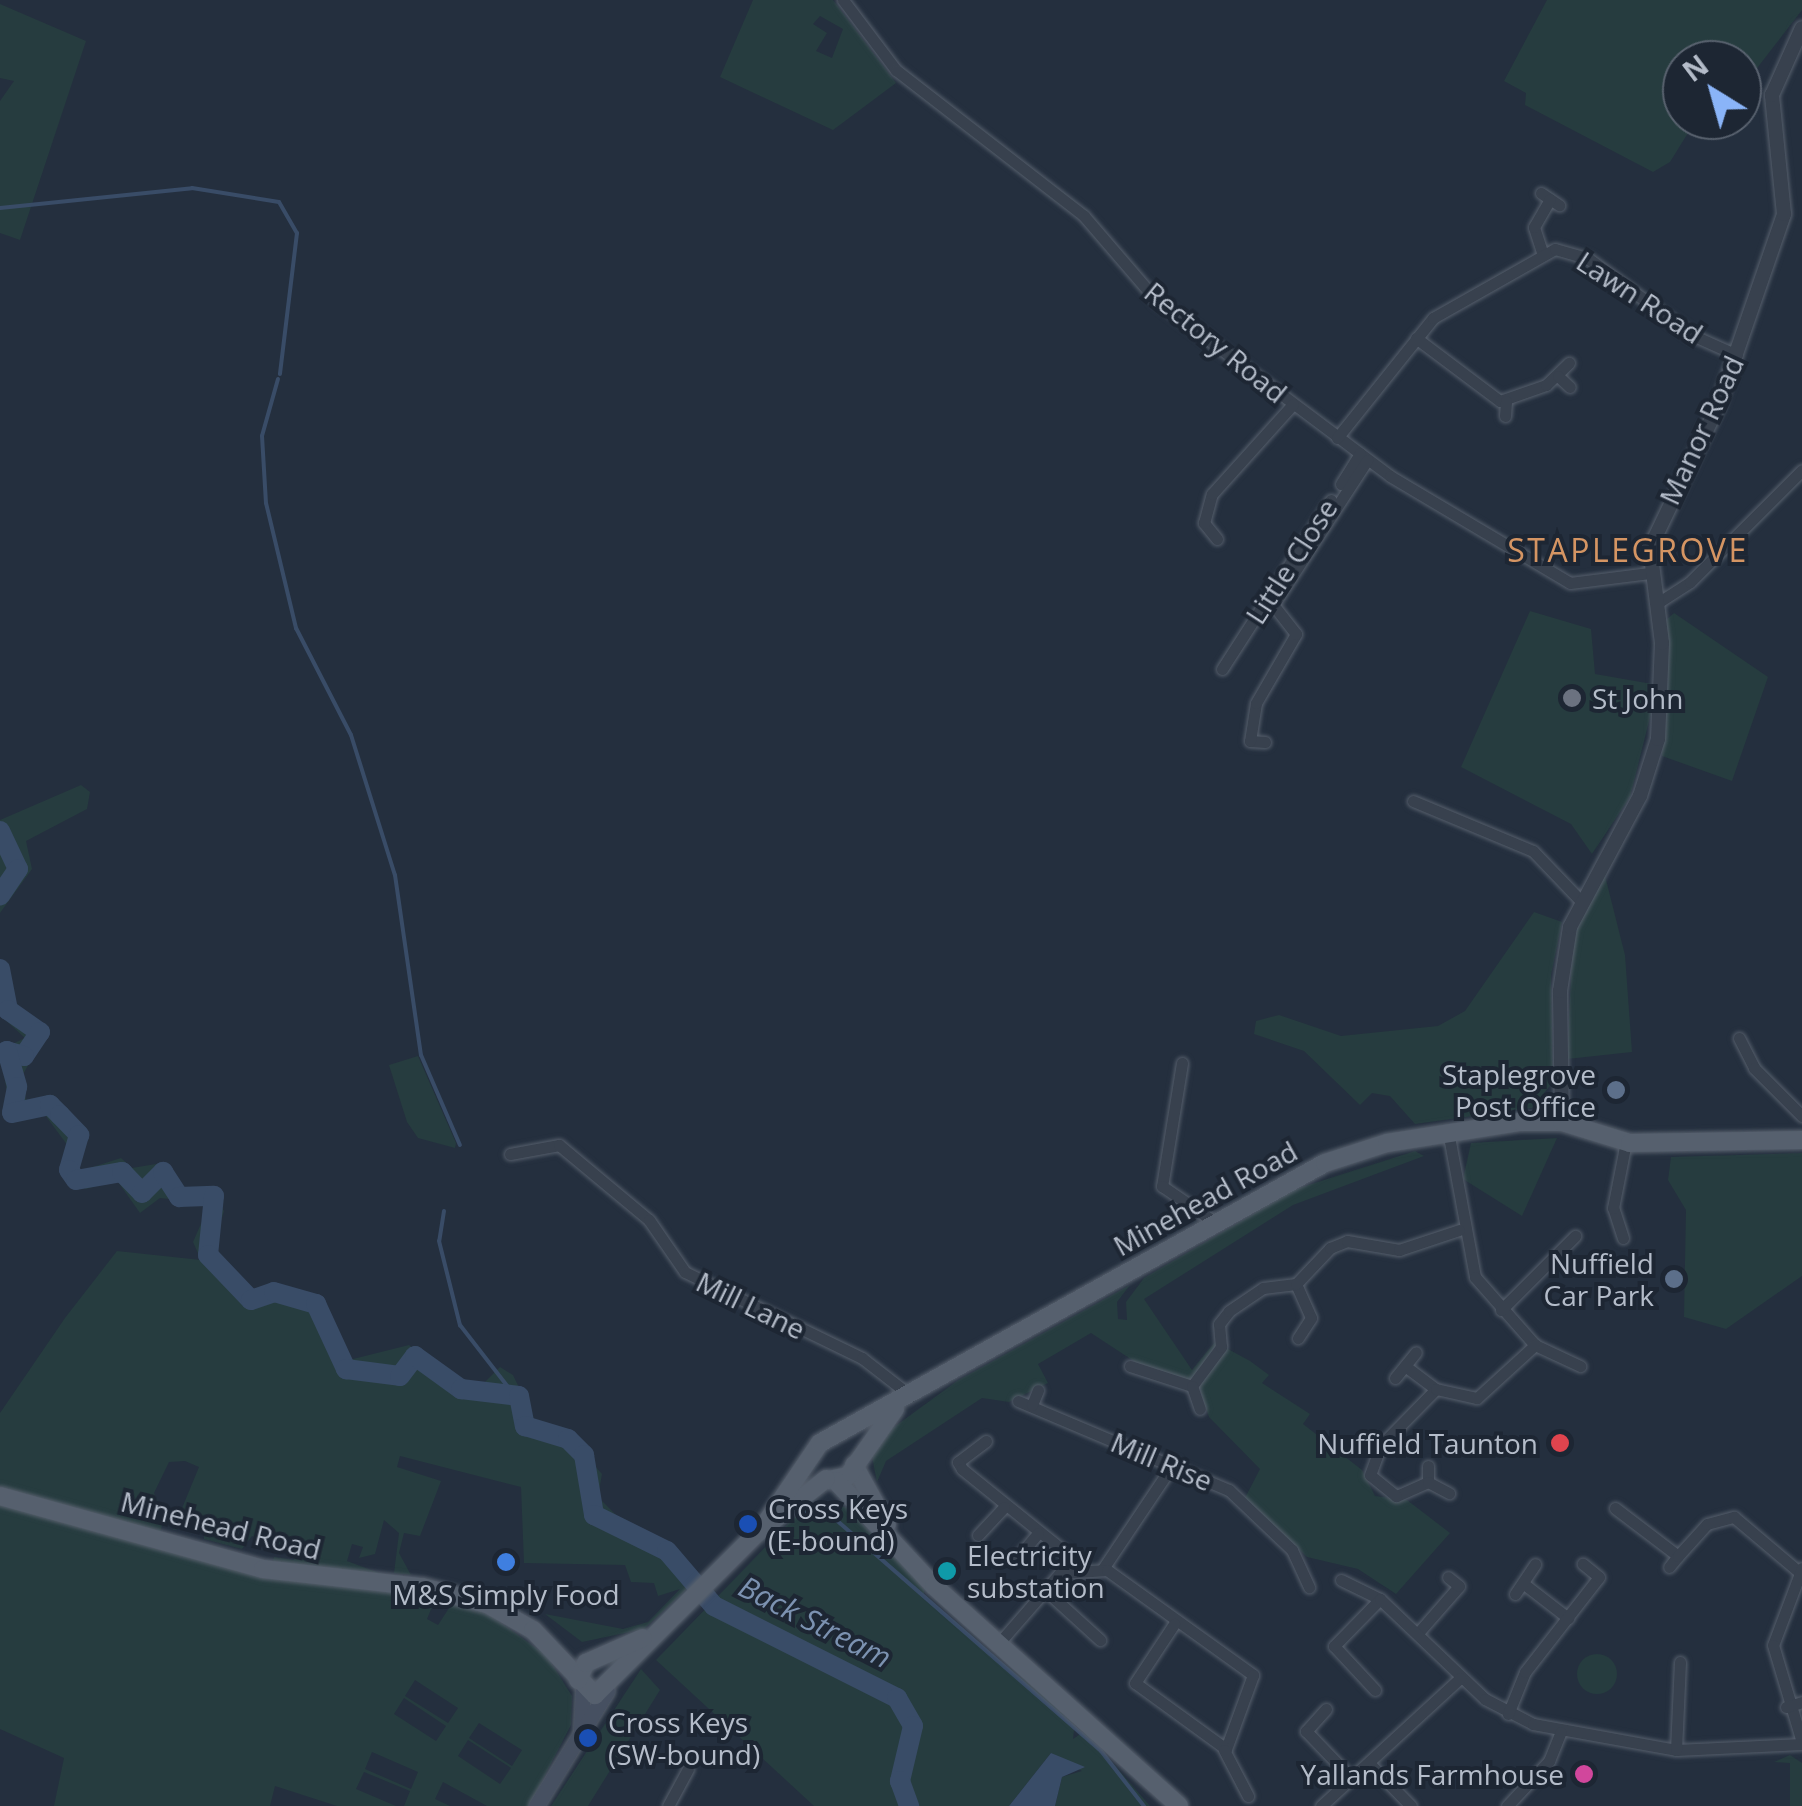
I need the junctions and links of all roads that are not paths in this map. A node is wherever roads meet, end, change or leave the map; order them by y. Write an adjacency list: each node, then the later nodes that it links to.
1 (844, 0): 11 (street, Rectory Road)
2 (1802, 28): 6 (street, Manor Road)
3 (1550, 199): 4 (street, Lawn Road)
4 (1542, 252): 5 (street, Lawn Road); 6 (street, Lawn Road)
5 (1416, 338): 10 (street); 13 (street, Lawn Road)
6 (1737, 356): 17 (street, Manor Road)
7 (1569, 363): 8 (street)
8 (1558, 376): 9 (street); 10 (street)
9 (1570, 387)
10 (1506, 401): 12 (street)
11 (1293, 404): 13 (street, Rectory Road); 16 (street)
12 (1505, 416)
13 (1337, 438): 14 (street, Rectory Road)
14 (1364, 457): 17 (street, Rectory Road); 19 (street, Little Close); 20 (street)
15 (1802, 470): 18 (street)
16 (1217, 539)
17 (1648, 573): 18 (street, Manor Road)
18 (1656, 604): 22 (street, Manor Road)
19 (1222, 668)
20 (1265, 742)
21 (1414, 800): 22 (street)
22 (1580, 900): 26 (street, Manor Road)
23 (1739, 1038): 25 (street)
24 (1182, 1062): 31 (street)
25 (1802, 1116)
26 (1562, 1122): 27 (main road, Minehead Road); 29 (main road)
27 (1448, 1131): 31 (main road, Minehead Road); 32 (street)
28 (1802, 1140): 29 (main road)
29 (1626, 1142): 34 (street)
30 (510, 1154): 51 (street, Mill Lane)
31 (1220, 1226): 51 (main road, Minehead Road)
32 (1460, 1230): 37 (street); 38 (street)
33 (1576, 1236): 36 (street)
34 (1623, 1238)
35 (1545, 1250): 36 (street)
36 (1558, 1259): 38 (street)
37 (1296, 1284): 39 (street); 47 (street)
38 (1500, 1310): 40 (street)
39 (1298, 1338)
40 (1536, 1344): 44 (street); 48 (street)
41 (1416, 1352): 43 (street)
42 (1130, 1366): 45 (street)
43 (1405, 1366): 46 (street); 48 (street)
44 (1580, 1366)
45 (1148, 1378): 47 (street); 50 (street)
46 (1395, 1378)
47 (1192, 1386): 54 (street)
48 (1436, 1389): 64 (street)
49 (1038, 1390): 53 (street)
50 (1140, 1391)
51 (907, 1398): 55 (main road, Minehead Road); 58 (main road, Minehead Road)
52 (1018, 1401): 53 (street, Mill Rise)
53 (1032, 1405): 60 (street, Mill Rise)
54 (1200, 1409)
55 (836, 1438): 57 (main road, Minehead Road); 58 (main road)
56 (986, 1441): 59 (street)
57 (812, 1456): 63 (main road); 71 (main road)
58 (855, 1462): 63 (main road, Minehead Road); 74 (main road)
59 (958, 1462): 62 (street); 68 (street)
60 (1174, 1463): 81 (street); 85 (street, Mill Rise)
61 (1428, 1466): 64 (street)
62 (942, 1470)
63 (831, 1480): 71 (main road); 74 (main road)
64 (1428, 1482): 65 (street)
65 (1449, 1493)
66 (0, 1496): 92 (main road, Minehead Road)
67 (1640, 1502): 70 (street)
68 (1004, 1507): 72 (street); 73 (street)
69 (1615, 1508): 70 (street)
70 (1633, 1514): 75 (street)
71 (761, 1530): 91 (main road)
72 (1038, 1533): 76 (street); 80 (street)
73 (978, 1535)
74 (894, 1539): 94 (main road)
75 (1678, 1556): 79 (street); 82 (street)
76 (1018, 1557)
77 (1536, 1564): 88 (street)
78 (1583, 1564): 88 (street)
79 (1669, 1567)
80 (1070, 1569): 81 (street); 86 (street)
81 (1102, 1570): 89 (street)
82 (1800, 1570): 102 (street)
83 (1448, 1577): 90 (street)
84 (1341, 1580): 87 (street)
85 (1309, 1586)
86 (1044, 1589): 93 (street); 94 (street)
87 (1380, 1599): 90 (street); 100 (street)
88 (1568, 1618): 104 (street)
89 (1174, 1624): 108 (street); 108 (street)
90 (1418, 1634): 97 (street)
91 (652, 1635): 95 (main road); 98 (main road)
92 (540, 1637): 95 (main road, Minehead Road); 99 (main road, Minehead Road)
93 (1100, 1640)
94 (999, 1643): 110 (main road)
95 (592, 1662): 98 (main road, Minehead Road); 99 (main road)
96 (1680, 1662): 109 (street)
97 (1460, 1678): 104 (street); 111 (street)
98 (610, 1683): 99 (main road); 105 (main road)
99 (580, 1686): 105 (main road)
100 (1366, 1688)
101 (1802, 1702): 102 (street)
102 (1786, 1707): 107 (street)
103 (1326, 1708): 113 (street)
104 (1508, 1714): 106 (street)
105 (581, 1729): 117 (main road)
106 (1561, 1732): 109 (street); 115 (street)
107 (1802, 1742): 109 (street)
108 (1224, 1750): 114 (street)
109 (1676, 1750)
110 (1127, 1757): 118 (main road); 119 (main road)
111 (1369, 1763): 113 (street); 121 (street)
112 (688, 1769): 116 (street)
113 (1351, 1778): 120 (street)
114 (1248, 1796)
115 (1500, 1803)
116 (673, 1804)
117 (536, 1806)
118 (1162, 1806)
119 (1179, 1806)
120 (1321, 1806)
121 (1411, 1806)

